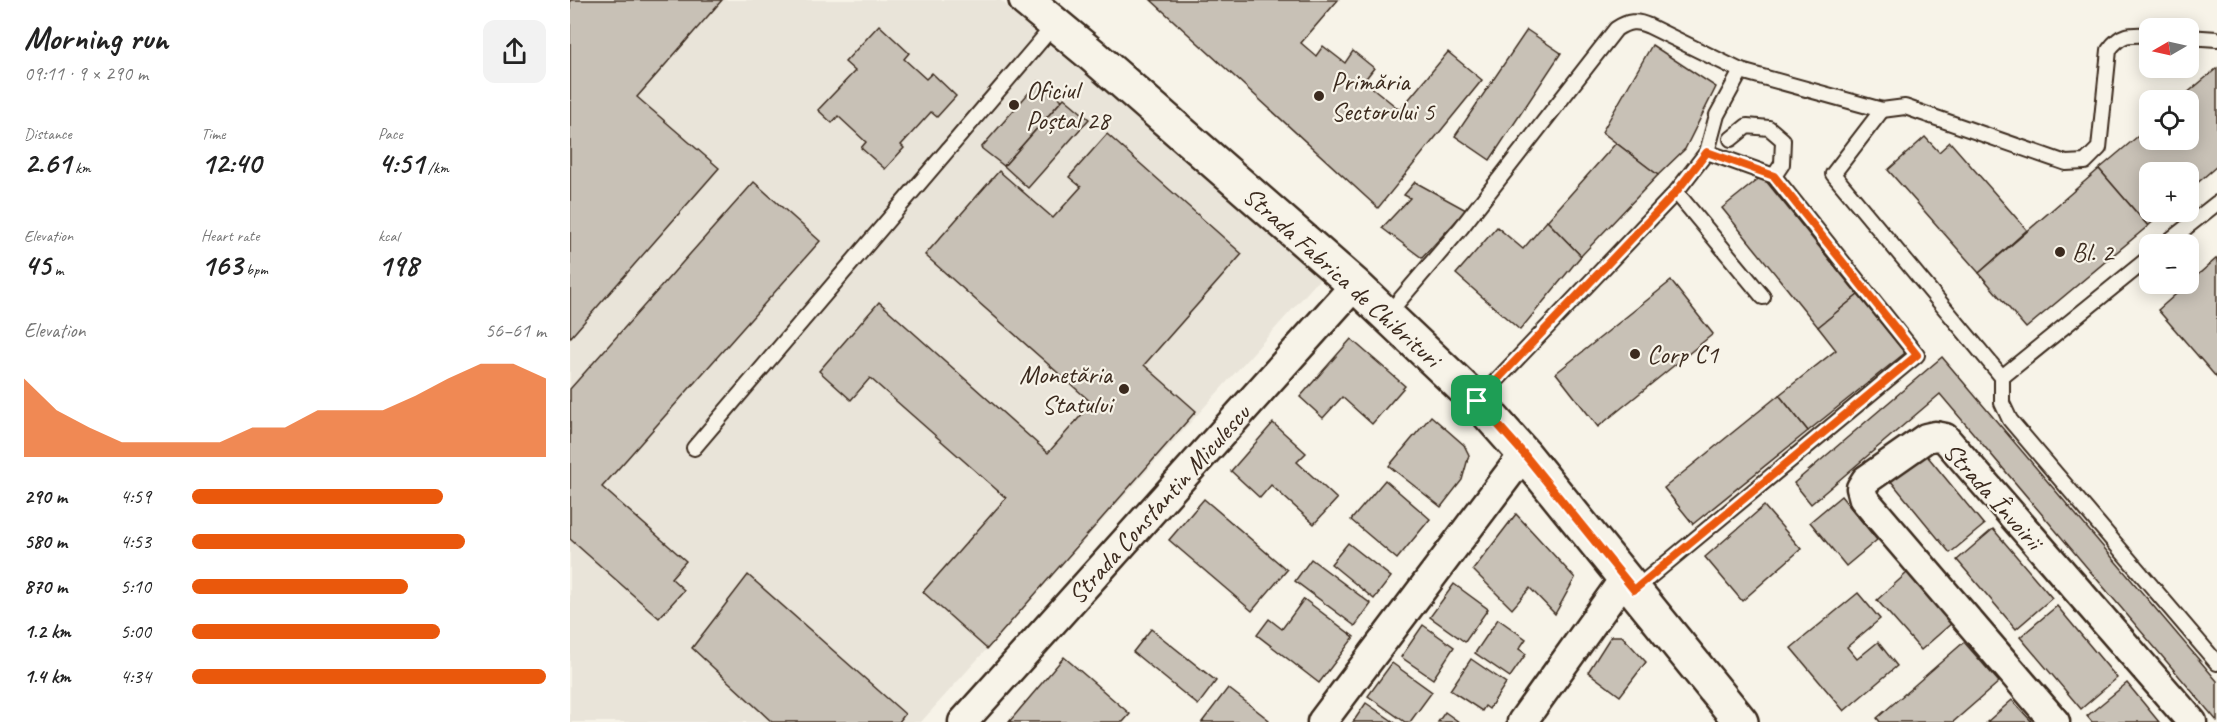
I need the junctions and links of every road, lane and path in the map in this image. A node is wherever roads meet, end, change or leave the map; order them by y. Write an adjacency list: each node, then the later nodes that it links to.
1 (1026, 0): 2 (street, Strada Fabrica de Chibrituri)
2 (1055, 24): 15 (street, Strada Fabrica de Chibrituri); 20 (lane)
3 (2139, 34): 7 (lane)
4 (2199, 38): 5 (lane)
5 (2217, 39)
6 (1741, 71): 7 (lane); 9 (lane); 17 (lane)
7 (1882, 110): 18 (lane)
8 (1731, 139): 10 (lane)
9 (1707, 152): 10 (lane); 11 (lane)
10 (1774, 176): 22 (lane)
11 (1676, 192): 16 (lane); 19 (lane)
12 (2217, 203): 13 (lane)
13 (2178, 234)
14 (2139, 266): 18 (lane)
15 (1355, 285): 17 (street, Strada Fabrica de Chibrituri); 24 (street, Strada Constantin Miculescu)
16 (1763, 297)
17 (1387, 315): 19 (street, Strada Fabrica de Chibrituri)
18 (2002, 377): 23 (lane)
19 (1477, 401): 21 (street, Strada Fabrica de Chibrituri)
20 (694, 448)
21 (1524, 454): 22 (street, Strada Fabrica de Chibrituri); 25 (street)
22 (1629, 585): 26 (street); 27 (street, Strada Fabrica de Chibrituri)
23 (2217, 663)
24 (963, 722)
25 (1322, 722)
26 (1522, 722)
27 (1741, 722)
28 (2055, 722): 29 (street, Strada Învoirii)
29 (2192, 722)

